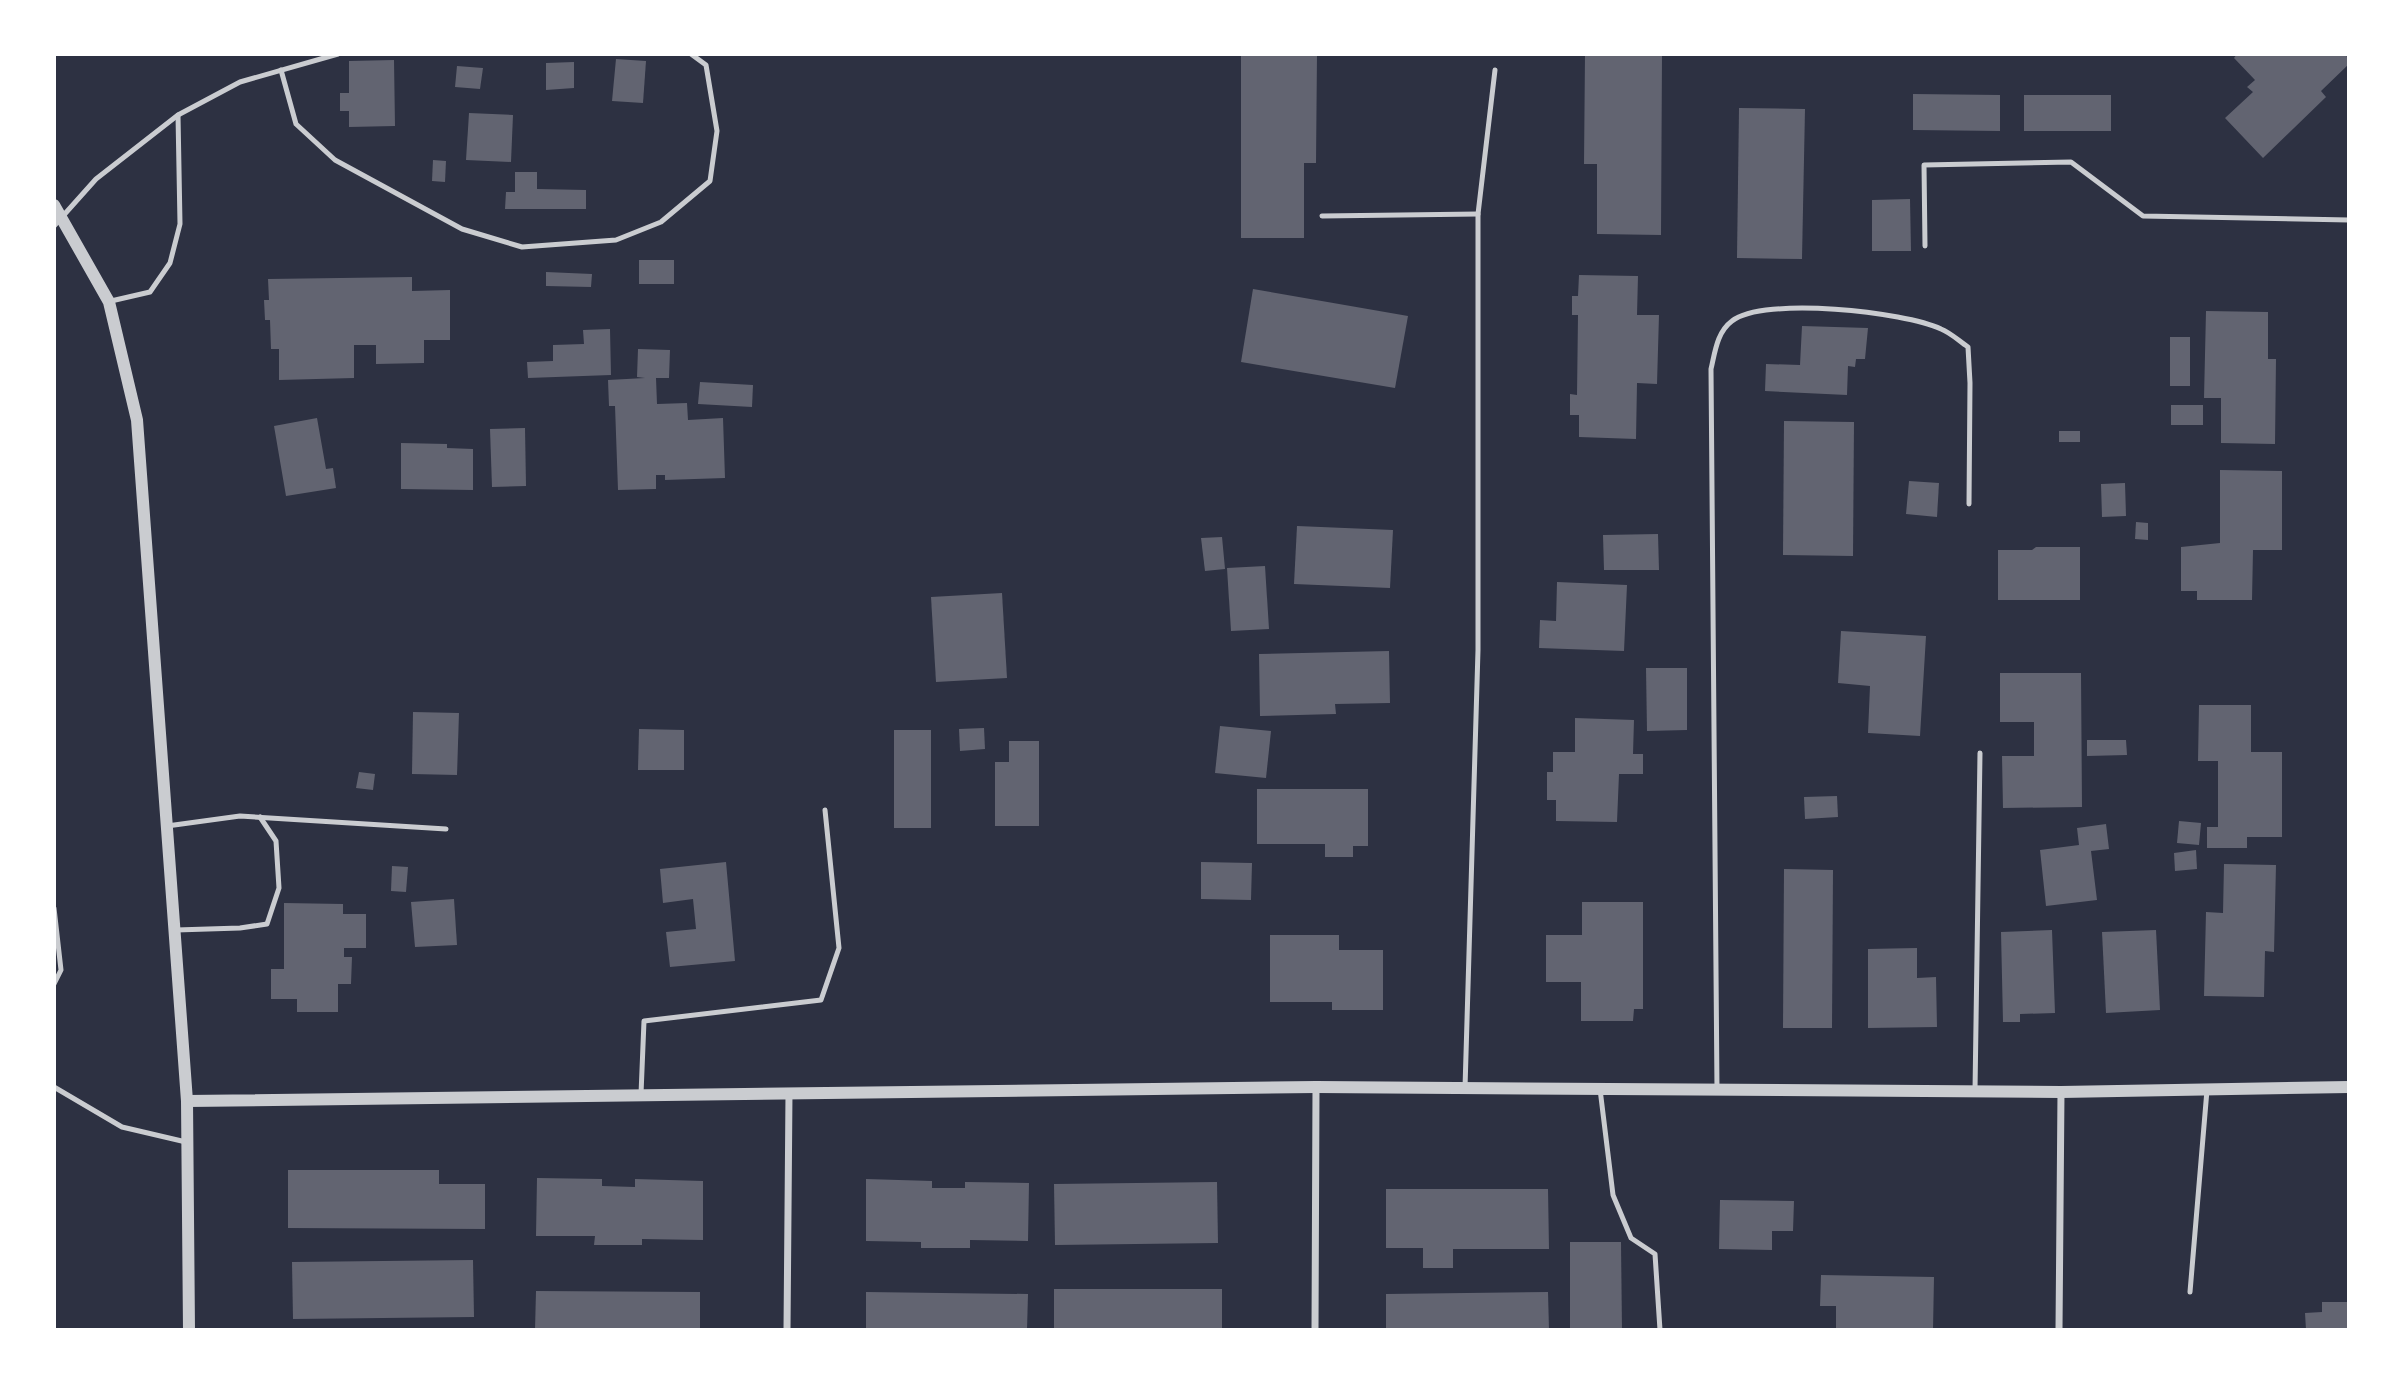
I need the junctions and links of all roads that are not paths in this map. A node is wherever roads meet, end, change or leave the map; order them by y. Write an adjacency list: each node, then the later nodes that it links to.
1 (338, 54): 3 (lane)
2 (691, 54): 3 (lane)
3 (281, 70): 5 (lane)
4 (1495, 70): 7 (lane)
5 (178, 116): 10 (lane); 12 (lane)
6 (54, 205): 10 (street)
7 (1478, 214): 8 (lane); 25 (lane)
8 (1322, 216)
9 (2349, 220): 11 (lane)
10 (59, 222): 12 (street)
11 (1925, 246)
12 (109, 302): 17 (street)
13 (1969, 504): 27 (lane)
14 (1980, 753): 29 (lane)
15 (825, 810): 32 (lane)
16 (260, 817): 17 (lane); 18 (lane); 20 (lane)
17 (167, 825): 20 (street)
18 (446, 829)
19 (54, 908): 21 (lane)
20 (173, 930): 33 (street)
21 (54, 984)
22 (54, 1087): 34 (lane)
23 (1316, 1087): 25 (street); 30 (street); 38 (street)
24 (2349, 1087): 28 (street)
25 (1465, 1088): 26 (street)
26 (1600, 1089): 27 (street); 39 (lane)
27 (1717, 1090): 29 (street)
28 (2207, 1090): 31 (street); 35 (lane)
29 (1975, 1091): 31 (street)
30 (789, 1092): 32 (street); 37 (street)
31 (2061, 1092): 40 (street)
32 (641, 1094): 33 (street)
33 (187, 1101): 34 (street)
34 (186, 1142): 36 (street)
35 (2190, 1292)
36 (189, 1330)
37 (787, 1330)
38 (1315, 1330)
39 (1660, 1330)
40 (2059, 1330)

